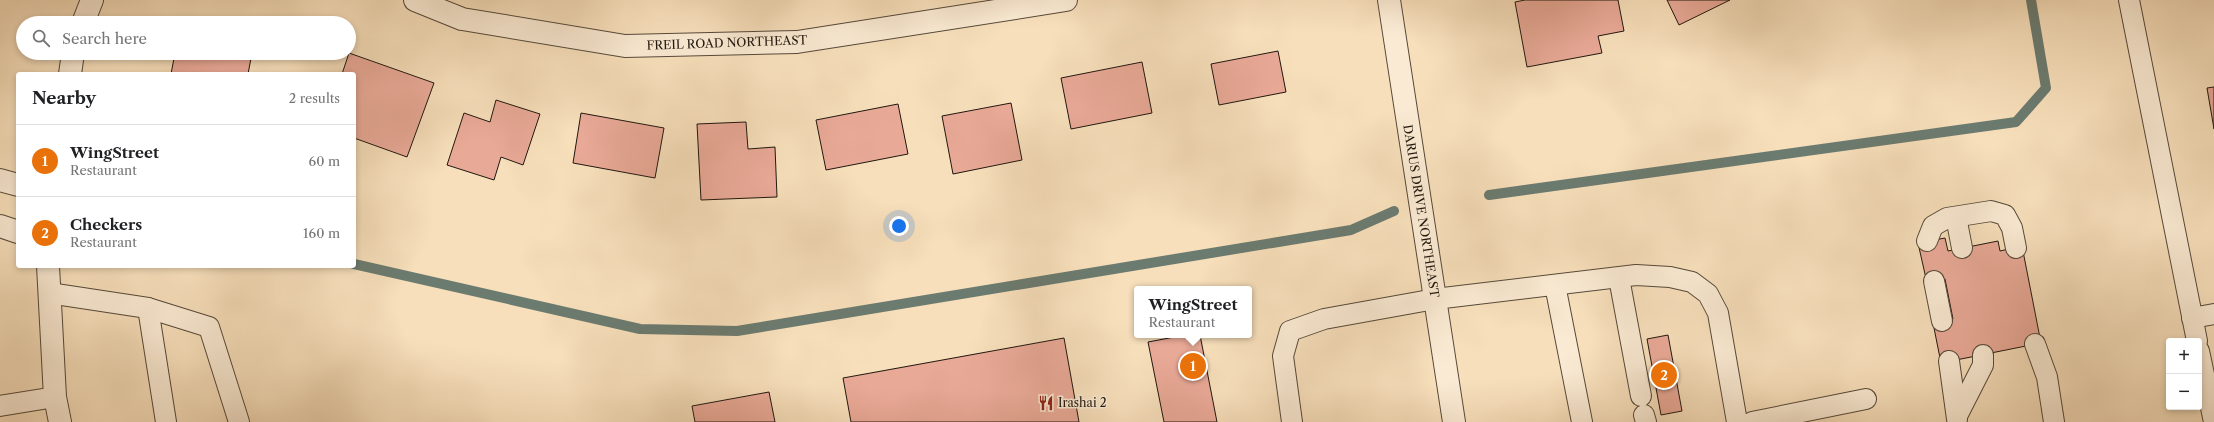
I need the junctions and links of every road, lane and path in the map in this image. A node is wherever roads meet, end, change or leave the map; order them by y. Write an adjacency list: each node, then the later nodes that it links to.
1 (92, 0): 6 (street)
2 (415, 0): 3 (street, FREIL ROAD NORTHEAST)
3 (1066, 0)
4 (1389, 0): 22 (street, DARIUS DRIVE NORTHEAST)
5 (2129, 0): 25 (lane)
6 (86, 16)
7 (72, 60): 8 (street)
8 (70, 72)
9 (0, 180): 10 (street)
10 (16, 184)
11 (1956, 217): 14 (lane); 15 (lane); 16 (lane)
12 (0, 226): 13 (street)
13 (16, 231)
14 (1927, 241)
15 (1962, 248)
16 (2016, 248)
17 (48, 268): 21 (street)
18 (1619, 278): 20 (lane); 35 (lane); 43 (lane)
19 (1934, 281): 26 (lane)
20 (1555, 285): 22 (lane); 42 (lane)
21 (49, 293): 23 (lane); 32 (street)
22 (1435, 299): 40 (lane); 41 (street, DARIUS DRIVE NORTHEAST)
23 (148, 308): 38 (lane); 39 (lane)
24 (2214, 314): 25 (lane)
25 (2192, 318): 27 (lane)
26 (1942, 321)
27 (2196, 338)
28 (2035, 344): 45 (lane)
29 (1983, 355): 36 (lane)
30 (1949, 361): 36 (lane)
31 (2202, 365): 46 (lane)
32 (55, 396): 34 (lane); 37 (street)
33 (1866, 399): 44 (lane)
34 (0, 406)
35 (1644, 411)
36 (1957, 419)
37 (60, 422)
38 (166, 422)
39 (239, 422)
40 (1292, 422)
41 (1454, 422)
42 (1582, 422)
43 (1737, 422)
44 (1752, 422)
45 (2054, 422)
46 (2214, 422)

